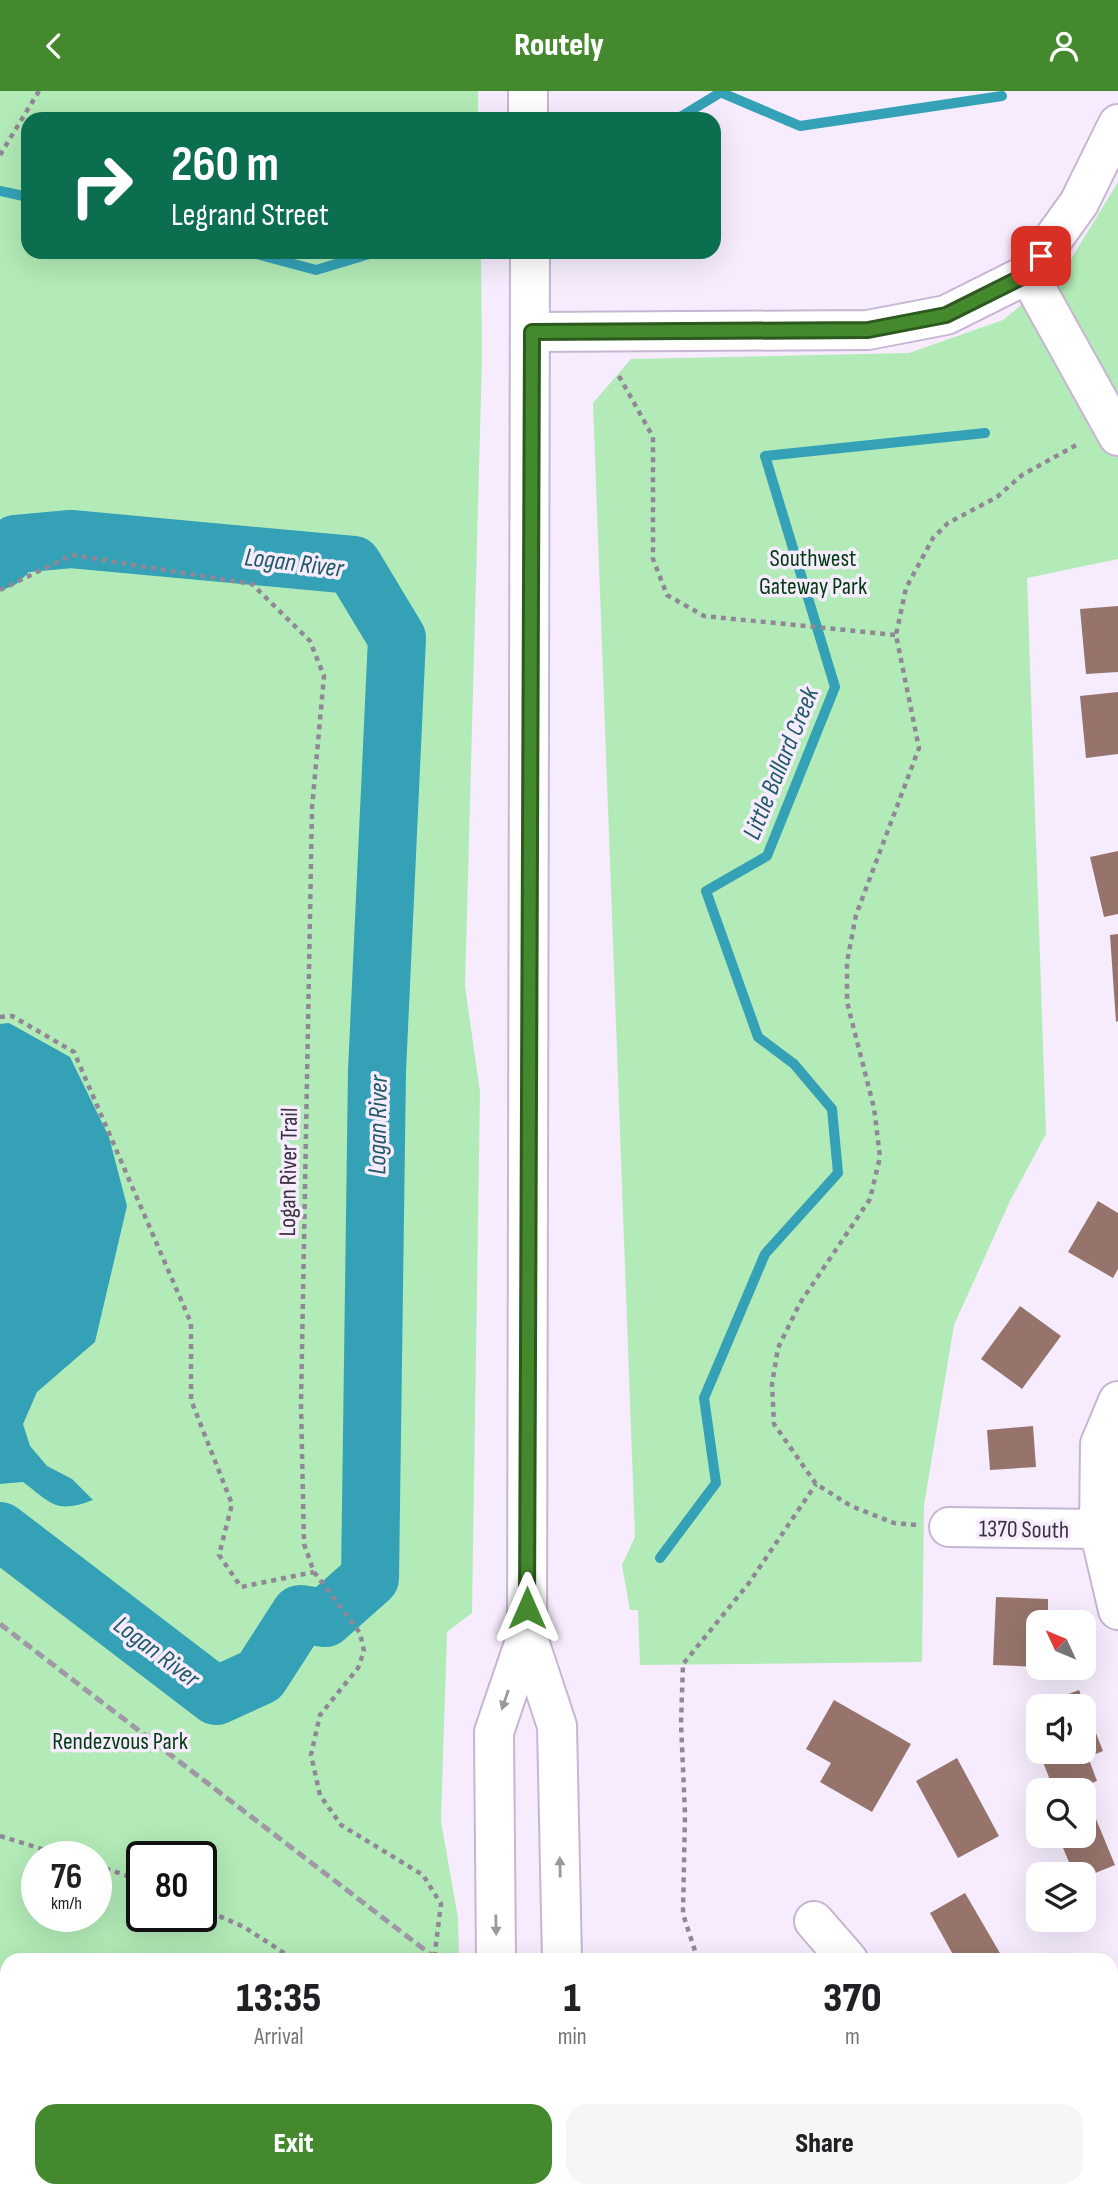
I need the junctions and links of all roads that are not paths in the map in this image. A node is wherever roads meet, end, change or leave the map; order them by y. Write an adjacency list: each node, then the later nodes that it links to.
1 (528, 91): 2 (main road)
2 (528, 112)
3 (1118, 124): 5 (main road)
4 (530, 259): 6 (main road)
5 (1028, 274): 6 (main road); 7 (main road)
6 (532, 332): 12 (main road)
7 (1115, 431)
8 (1118, 1401): 10 (main road)
9 (949, 1527): 10 (main road, 1370 South)
10 (1099, 1529): 11 (main road)
11 (1118, 1610)
12 (527, 1635): 14 (main road, one-way to 14); 15 (main road, one-way to 12)
13 (814, 1921): 16 (main road)
14 (496, 1953)
15 (562, 1953)
16 (842, 1953)

